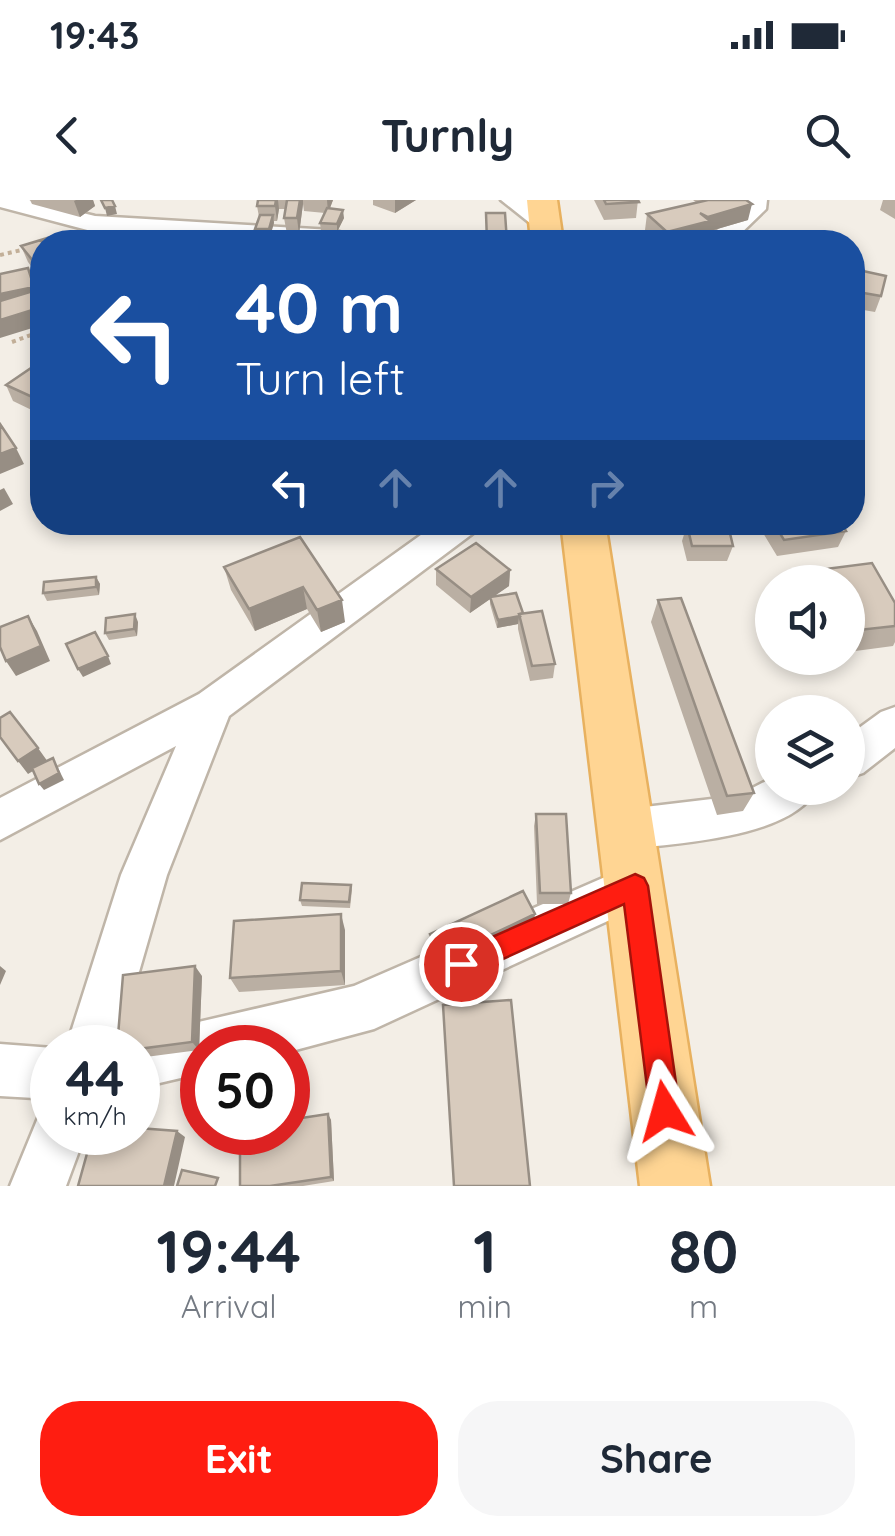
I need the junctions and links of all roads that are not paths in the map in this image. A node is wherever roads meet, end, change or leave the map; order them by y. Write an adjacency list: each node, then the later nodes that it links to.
1 (0, 200): 5 (street)
2 (513, 200): 4 (street)
3 (755, 200): 6 (street)
4 (544, 221)
5 (197, 230)
6 (730, 230)
7 (446, 535): 9 (street)
8 (585, 535): 14 (main road)
9 (213, 706): 13 (street); 16 (street)
10 (895, 724): 11 (street)
11 (865, 747)
12 (762, 805): 14 (street)
13 (0, 820)
14 (628, 829): 15 (main road)
15 (635, 886): 17 (street); 22 (main road)
16 (98, 1025)
17 (160, 1057)
18 (0, 1070): 19 (street)
19 (30, 1072)
20 (51, 1155): 21 (street)
21 (38, 1186)
22 (676, 1186)

